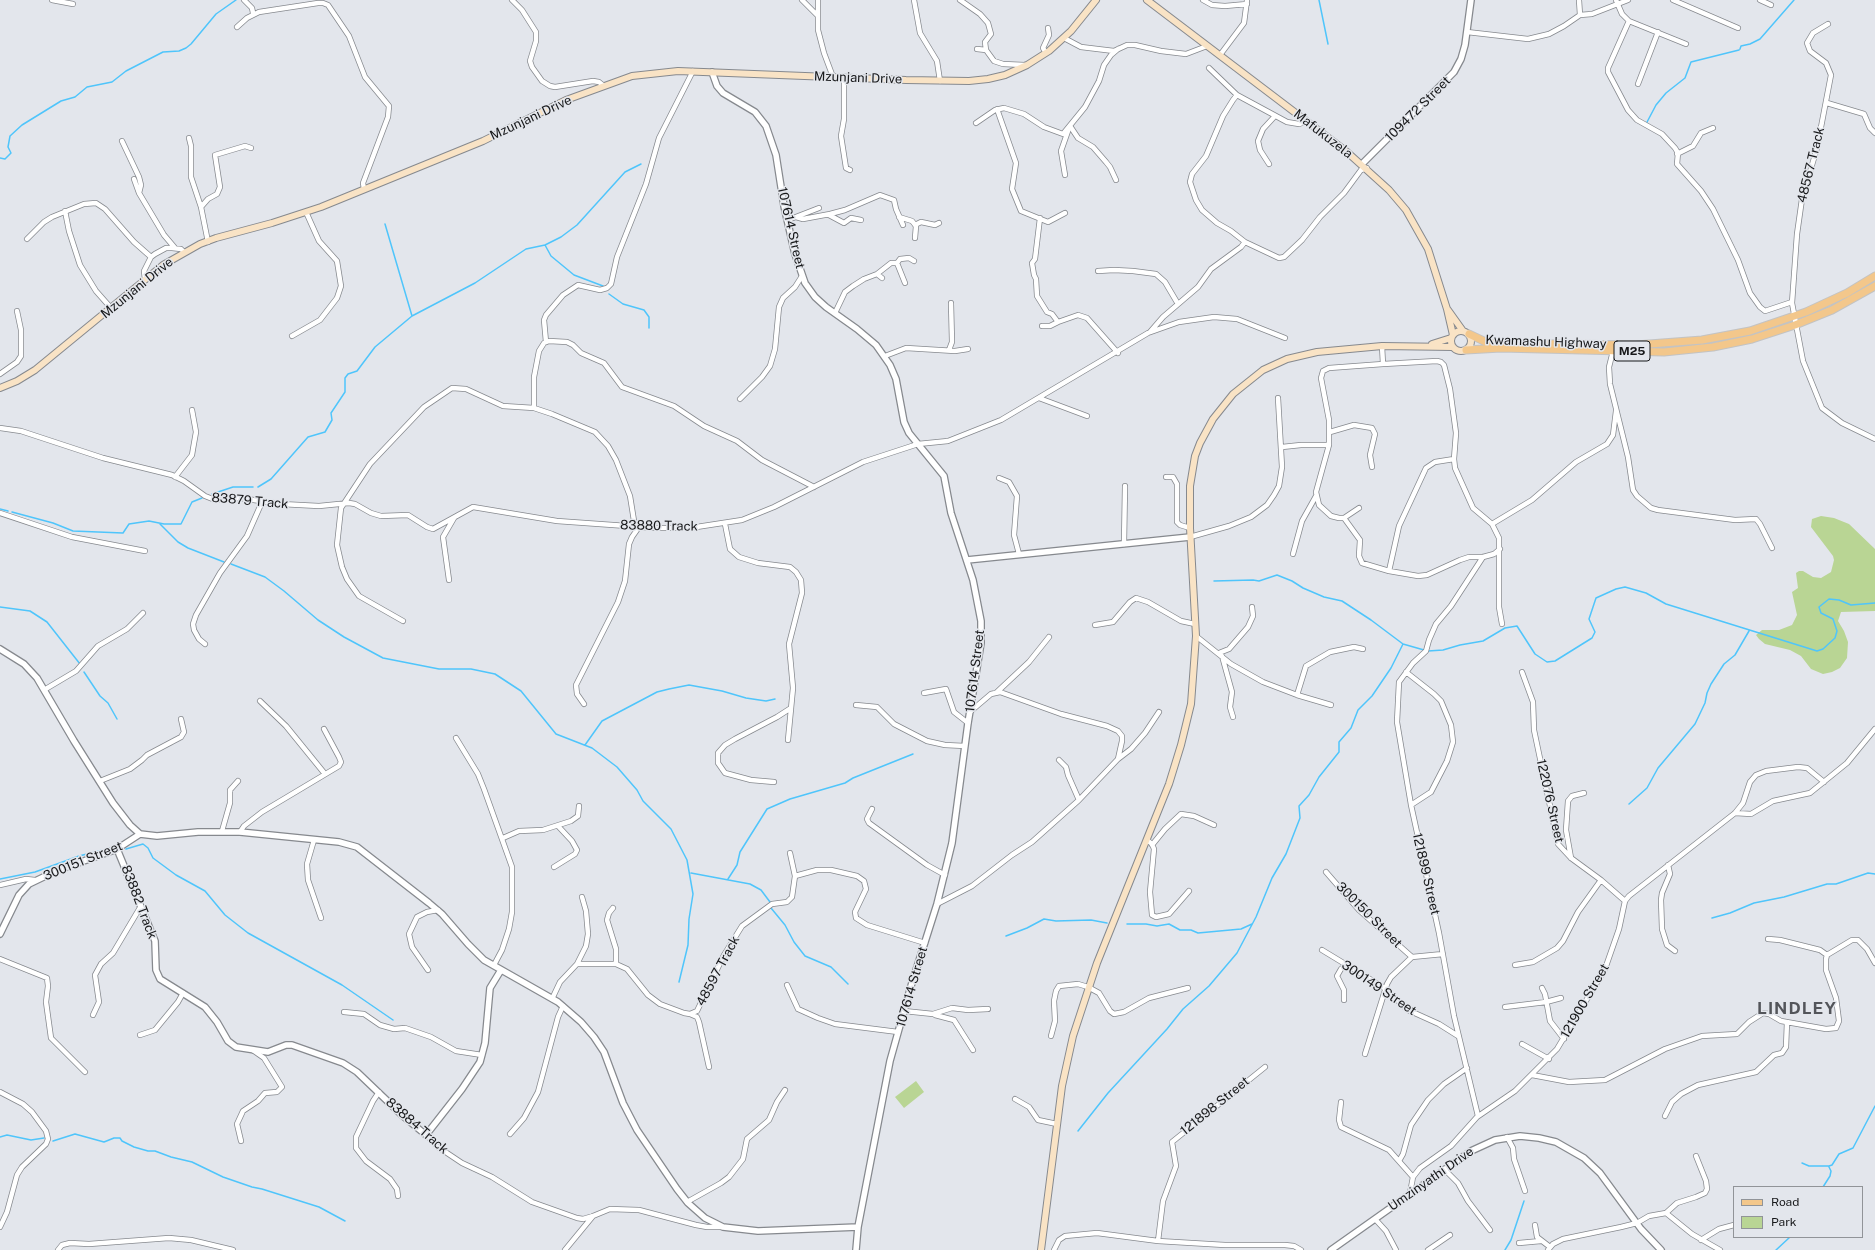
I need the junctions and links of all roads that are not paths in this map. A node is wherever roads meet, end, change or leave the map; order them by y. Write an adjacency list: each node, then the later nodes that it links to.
1 (52, 0): 19 (street)
2 (244, 0): 21 (street)
3 (512, 0): 47 (street)
4 (802, 0): 22 (street)
5 (818, 0): 22 (street)
6 (914, 0): 45 (street)
7 (960, 0): 36 (street)
8 (1096, 0): 31 (main road, Mzunjani Drive)
9 (1147, 0): 33 (main road, Mafukuzela)
10 (1203, 0): 17 (street)
11 (1472, 0): 29 (street, 109472 Street)
12 (1579, 0): 23 (street)
13 (1628, 0): 18 (street)
14 (1673, 0): 28 (street)
15 (1760, 0): 20 (street)
16 (326, 2): 21 (street); 68 (street)
17 (1247, 2): 38 (street)
18 (1616, 2): 23 (street); 24 (street)
19 (73, 4)
20 (1771, 5)
21 (253, 14): 26 (street)
22 (817, 15): 43 (street)
23 (1580, 15): 29 (street)
24 (1628, 21): 30 (street); 60 (street)
25 (1828, 24): 49 (street, 48567 Track)
26 (236, 27)
27 (1048, 28): 37 (street)
28 (1738, 28)
29 (1467, 32): 62 (street, 109472 Street)
30 (1658, 32): 32 (street); 46 (street)
31 (1064, 38): 35 (street); 37 (main road, Mzunjani Drive)
32 (1686, 44)
33 (1207, 46): 35 (street); 38 (main road, Mafukuzela)
34 (977, 49): 36 (street)
35 (1118, 49): 54 (street)
36 (986, 50): 39 (street)
37 (1046, 53): 39 (main road, Mzunjani Drive)
38 (1220, 55): 52 (main road, Mafukuzela)
39 (1027, 65): 45 (main road, Mzunjani Drive)
40 (1209, 68): 48 (street)
41 (693, 71): 42 (main road, Mzunjani Drive); 47 (main road, Mzunjani Drive); 117 (street)
42 (712, 72): 43 (main road, Mzunjani Drive); 79 (street, 107614 Street)
43 (833, 77): 44 (main road, Mzunjani Drive)
44 (844, 78): 45 (main road, Mzunjani Drive); 64 (street)
45 (940, 81)
46 (1638, 84)
47 (604, 86): 68 (main road, Mzunjani Drive)
48 (1237, 95): 51 (street); 87 (street)
49 (1826, 102): 56 (street); 101 (street, 48567 Track)
50 (997, 109): 53 (street); 54 (street); 78 (street)
51 (1275, 116): 52 (street); 61 (street)
52 (1308, 121): 62 (main road, Mafukuzela)
53 (976, 123)
54 (1070, 126): 65 (street); 67 (street)
55 (1713, 128): 60 (street)
56 (1875, 133)
57 (189, 138): 70 (street)
58 (122, 141): 69 (street)
59 (251, 148): 70 (street)
60 (1677, 154): 101 (street)
61 (1269, 164)
62 (1362, 164): 63 (main road, Mafukuzela)
63 (1367, 168): 87 (street); 105 (main road, Mafukuzela)
64 (850, 170)
65 (1065, 175)
66 (134, 179): 69 (street)
67 (1116, 180)
68 (364, 189): 73 (main road, Mzunjani Drive)
69 (139, 193): 88 (street)
70 (201, 207): 86 (street)
71 (819, 208): 76 (street)
72 (65, 211): 85 (street); 90 (street); 104 (street)
73 (306, 212): 86 (main road, Mzunjani Drive); 114 (street)
74 (1066, 213): 78 (street)
75 (829, 215): 76 (street); 77 (street); 80 (street)
76 (796, 217): 79 (street)
77 (899, 217): 82 (street); 83 (street)
78 (1040, 218): 109 (street)
79 (788, 220): 95 (street, 107614 Street)
80 (861, 220)
81 (940, 222): 82 (street)
82 (915, 224): 84 (street)
83 (903, 225)
84 (915, 238)
85 (27, 239)
86 (208, 242): 89 (main road, Mzunjani Drive)
87 (1245, 242): 103 (street)
88 (175, 248): 89 (street); 90 (street)
89 (184, 252): 98 (main road, Mzunjani Drive)
90 (151, 257): 98 (street)
91 (914, 261): 92 (street)
92 (897, 263): 94 (street); 99 (street)
93 (1098, 272): 103 (street)
94 (876, 274): 97 (street); 107 (street)
95 (802, 276): 107 (street, 107614 Street); 132 (street)
96 (1875, 276): 108 (main road, Kwamashu Highway / M25)
97 (882, 278)
98 (144, 280): 104 (main road, Mzunjani Drive)
99 (905, 283)
100 (1875, 286): 110 (main road, Kwamashu Highway / M25)
101 (1792, 302): 108 (street, 48567 Track)
102 (951, 303): 122 (street)
103 (1178, 304): 113 (street)
104 (111, 308): 129 (main road, Mzunjani Drive)
105 (1447, 309): 112 (main road, Kwamashu Highway); 115 (main road)
106 (17, 311): 128 (street)
107 (835, 313): 126 (street, 107614 Street)
108 (1794, 317): 110 (street, 48567 Track); 112 (main road, Kwamashu Highway / M25)
109 (1058, 322): 111 (street); 125 (street)
110 (1795, 325): 124 (main road, Kwamashu Highway / M25); 139 (street, 48567 Track)
111 (1042, 326)
112 (1466, 333): 115 (main road, M25); 123 (main road)
113 (1148, 334): 116 (street); 125 (street, 83880 Track)
114 (292, 336)
115 (1452, 336): 119 (main road, M25); 120 (main road)
116 (1285, 338)
117 (546, 342): 133 (street); 149 (street)
118 (1382, 346): 119 (main road, M25); 127 (street); 160 (main road, M25)
119 (1411, 346): 120 (main road, M25)
120 (1453, 347): 123 (main road, M25)
121 (968, 349): 122 (street)
122 (949, 350): 126 (street)
123 (1466, 350): 124 (main road, Kwamashu Highway / M25)
124 (1613, 351): 135 (street)
125 (1118, 353): 130 (street, 83880 Track)
126 (885, 356): 140 (street, 107614 Street)
127 (1384, 364): 138 (street); 143 (street)
128 (0, 374)
129 (0, 388)
130 (1039, 398): 136 (street); 140 (street, 83880 Track)
131 (1278, 398): 142 (street)
132 (740, 399)
133 (534, 408): 152 (street); 159 (street)
134 (192, 410): 145 (street)
135 (1616, 411): 158 (street); 163 (street)
136 (1087, 416)
137 (0, 428): 145 (street, 83879 Track)
138 (1330, 432): 141 (street); 144 (street)
139 (1875, 439)
140 (918, 444): 149 (street, 83880 Track); 169 (street, 107614 Street)
141 (1329, 445): 142 (street); 150 (street)
142 (1282, 448): 161 (street)
143 (1454, 458): 158 (street); 170 (street)
144 (1372, 467)
145 (175, 476): 151 (street, 83879 Track)
146 (1166, 477): 160 (street)
147 (999, 478): 166 (street)
148 (1125, 486): 162 (street)
149 (814, 487): 157 (street, 83880 Track)
150 (1316, 496): 156 (street); 167 (street)
151 (262, 502): 152 (street, 83879 Track); 180 (street)
152 (343, 504): 155 (street, 83879 Track); 174 (street)
153 (1359, 508): 156 (street)
154 (0, 513): 165 (street)
155 (454, 517): 159 (street, 83880 Track); 171 (street)
156 (1344, 518): 170 (street)
157 (725, 524): 159 (street, 83880 Track); 194 (street)
158 (1492, 524): 164 (street)
159 (637, 527): 191 (street)
160 (1190, 528): 161 (main road, M25)
161 (1190, 537): 162 (street); 175 (main road, M25)
162 (1124, 544): 166 (street)
163 (1772, 548)
164 (1500, 549): 168 (street); 176 (street)
165 (146, 551)
166 (1019, 554): 169 (street)
167 (1293, 554)
168 (1483, 557): 170 (street); 184 (street, 121899 Street)
169 (967, 560): 195 (street, 107614 Street)
170 (1389, 571)
171 (448, 580)
172 (1252, 607): 183 (street)
173 (143, 613): 186 (street)
174 (403, 621)
175 (1195, 624): 177 (street); 178 (main road, M25)
176 (1502, 624)
177 (1094, 625)
178 (1196, 636): 183 (street); 225 (main road, M25)
179 (1049, 637): 187 (street)
180 (205, 644)
181 (0, 649): 186 (street)
182 (1363, 649): 189 (street)
183 (1220, 655): 189 (street); 197 (street)
184 (1406, 672): 214 (street, 121899 Street); 214 (street)
185 (1522, 672): 229 (street, 122076 Street)
186 (44, 690): 208 (street)
187 (997, 692): 195 (street); 205 (street)
188 (924, 694): 199 (street)
189 (1297, 695): 193 (street)
190 (260, 701): 207 (street)
191 (584, 704)
192 (856, 705): 204 (street)
193 (1331, 705)
194 (791, 708): 203 (street); 210 (street)
195 (971, 710): 199 (street, 107614 Street)
196 (1159, 712): 205 (street)
197 (1233, 718)
198 (181, 720): 208 (street)
199 (968, 723): 204 (street, 107614 Street)
200 (324, 729): 207 (street)
201 (1875, 729): 211 (street)
202 (456, 738): 223 (street)
203 (788, 740)
204 (965, 746): 233 (street, 107614 Street)
205 (1118, 759): 213 (street)
206 (1059, 760): 213 (street)
207 (325, 774): 221 (street)
208 (100, 781): 222 (street)
209 (238, 781): 220 (street)
210 (774, 782)
211 (1824, 782): 217 (street); 217 (street)
212 (1584, 793): 229 (street)
213 (1079, 800): 241 (street)
214 (1410, 805): 251 (street, 121899 Street)
215 (580, 806): 219 (street)
216 (872, 809): 233 (street)
217 (1735, 813): 230 (street)
218 (1214, 825): 226 (street)
219 (558, 826): 223 (street); 231 (street)
220 (222, 831): 221 (street); 222 (street)
221 (240, 832): 224 (street)
222 (140, 834): 227 (street, 300151 Street)
223 (503, 838): 260 (street)
224 (314, 840): 244 (street); 245 (street)
225 (1147, 840): 226 (street); 264 (main road, M25)
226 (1152, 845): 238 (street)
227 (117, 849): 235 (street, 300151 Street); 242 (street, 83882 Track)
228 (790, 853): 234 (street, 48597 Track)
229 (1571, 858): 236 (street, 122076 Street)
230 (1668, 865): 240 (street); 250 (street)
231 (554, 867)
232 (1326, 872): 253 (street, 300150 Street)
233 (945, 875): 241 (street, 107614 Street)
234 (795, 876): 248 (street); 278 (street, 48597 Track)
235 (35, 880): 237 (street, 300151 Street); 246 (street)
236 (1601, 880): 240 (street, 122076 Street); 259 (street)
237 (0, 885)
238 (1189, 891)
239 (582, 897): 255 (street)
240 (1625, 902): 286 (street, 121900 Street)
241 (937, 904): 248 (street, 107614 Street)
242 (141, 906): 268 (street, 83882 Track); 280 (street)
243 (613, 908): 256 (street)
244 (438, 910): 260 (street); 261 (street)
245 (321, 918)
246 (0, 934)
247 (1768, 939): 252 (street)
248 (925, 942): 276 (street, 107614 Street)
249 (1322, 950): 258 (street, 300149 Street)
250 (1675, 951)
251 (1443, 954): 253 (street); 285 (street, 121899 Street)
252 (1827, 954): 257 (street); 281 (street)
253 (1412, 957): 267 (street)
254 (0, 959): 296 (street)
255 (577, 964): 256 (street); 270 (street)
256 (616, 964): 278 (street, 48597 Track)
257 (1875, 964)
258 (1346, 965): 267 (street, 300149 Street); 271 (street)
259 (1515, 965)
260 (494, 966): 262 (street)
261 (428, 970)
262 (501, 970): 270 (street); 291 (street)
263 (787, 985): 282 (street)
264 (1088, 987): 265 (street); 284 (street); 305 (main road, M25)
265 (1188, 988)
266 (1542, 988): 272 (street)
267 (1386, 990): 285 (street, 300149 Street); 290 (street)
268 (183, 993): 283 (street); 288 (street, 83882 Track)
269 (1561, 998): 272 (street)
270 (552, 999): 273 (street)
271 (1344, 1000)
272 (1546, 1002): 274 (street); 286 (street)
273 (563, 1006): 306 (street); 317 (street)
274 (1505, 1007)
275 (988, 1009): 279 (street)
276 (904, 1011): 279 (street); 282 (street, 107614 Street)
277 (344, 1012): 291 (street)
278 (690, 1014): 293 (street)
279 (933, 1014): 289 (street)
280 (93, 1015)
281 (1787, 1022): 297 (street); 304 (street)
282 (898, 1032): 326 (street, 107614 Street)
283 (140, 1035)
284 (1051, 1036)
285 (1458, 1036): 295 (street, 121899 Street)
286 (1564, 1039): 292 (street, 121900 Street)
287 (1522, 1044): 292 (street)
288 (254, 1050): 300 (street, 83882 Track); 309 (street)
289 (974, 1050)
290 (1365, 1054)
291 (482, 1055): 307 (street)
292 (1548, 1059): 297 (street, 121900 Street)
293 (709, 1067)
294 (1264, 1067): 330 (street, 121898 Street)
295 (1467, 1068): 303 (street, 121899 Street); 311 (street)
296 (85, 1072)
297 (1532, 1075): 303 (street, 121900 Street)
298 (785, 1090): 317 (street)
299 (0, 1092): 324 (street)
300 (379, 1092): 307 (street, 83884 Track); 316 (street, 83884 Track)
301 (1015, 1099): 305 (street)
302 (1341, 1102): 311 (street)
303 (1478, 1116): 313 (street, 121900 Street)
304 (1665, 1116)
305 (1057, 1124): 338 (main road, M25)
306 (510, 1134)
307 (426, 1135): 319 (street, 83884 Track)
308 (1507, 1137): 312 (street, Umzinyathi Drive); 314 (street); 321 (street, Umzinyathi Drive)
309 (241, 1141)
310 (1696, 1156): 318 (street)
311 (1399, 1161): 313 (street)
312 (1444, 1169): 315 (street, Umzinyathi Drive); 327 (street)
313 (1413, 1177): 315 (street)
314 (1525, 1191)
315 (1410, 1193): 320 (street, Umzinyathi Drive)
316 (398, 1196)
317 (687, 1202): 325 (street)
318 (1666, 1213): 321 (street); 329 (street)
319 (593, 1216): 325 (street); 336 (street)
320 (1375, 1219): 341 (street, Umzinyathi Drive); 342 (street)
321 (1637, 1223): 333 (street); 344 (street, Umzinyathi Drive)
322 (1535, 1225): 331 (street)
323 (1733, 1225): 329 (street)
324 (0, 1227)
325 (723, 1227): 326 (street)
326 (858, 1227): 337 (street, 107614 Street)
327 (1490, 1230)
328 (1450, 1234): 343 (street)
329 (1701, 1240): 345 (street)
330 (1158, 1241): 339 (street); 340 (street)
331 (1541, 1241): 332 (street); 333 (street)
332 (1519, 1243)
333 (1549, 1249)
334 (58, 1250): 335 (street)
335 (233, 1250)
336 (565, 1250)
337 (856, 1250)
338 (1041, 1250)
339 (1054, 1250)
340 (1301, 1250)
341 (1331, 1250)
342 (1396, 1250)
343 (1428, 1250)
344 (1661, 1250)
345 (1720, 1250)

